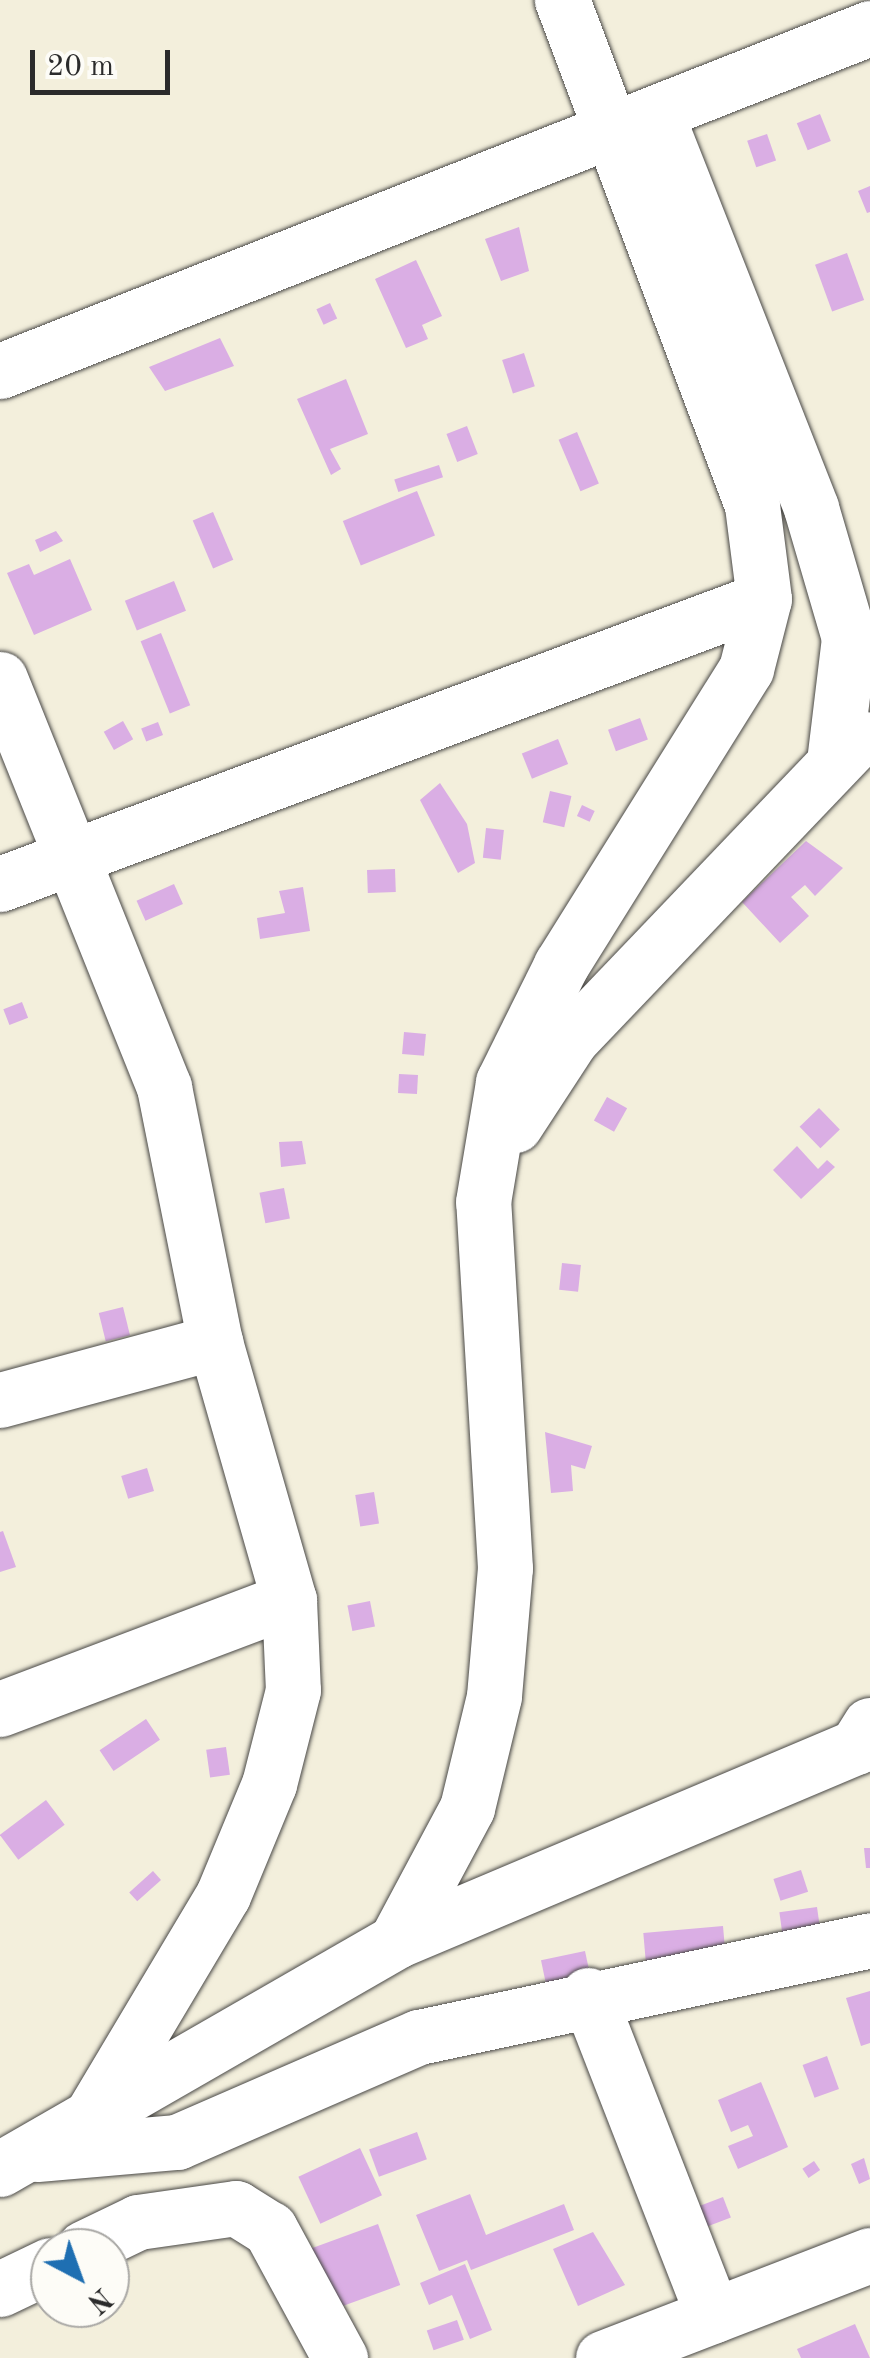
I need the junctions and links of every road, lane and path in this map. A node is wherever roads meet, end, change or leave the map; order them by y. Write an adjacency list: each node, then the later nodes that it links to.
1 (562, 0): 3 (street)
2 (870, 28): 3 (street)
3 (634, 123): 4 (street); 5 (street); 7 (street)
4 (0, 371)
5 (764, 599): 8 (street); 10 (street)
6 (0, 679): 8 (street)
7 (852, 745): 10 (street)
8 (73, 857): 9 (street); 11 (street)
9 (0, 884)
10 (492, 1161): 17 (street)
11 (215, 1342): 12 (street); 13 (street)
12 (0, 1400)
13 (290, 1600): 14 (street); 19 (street)
14 (0, 1709)
15 (865, 1737): 17 (street)
16 (870, 1940): 18 (street)
17 (396, 1941): 19 (street)
18 (588, 1995): 20 (street); 25 (street)
19 (92, 2116): 20 (street)
20 (17, 2162)
21 (126, 2228): 26 (street)
22 (870, 2255): 25 (street)
23 (30, 2274): 24 (street)
24 (0, 2289)
25 (713, 2316): 27 (street)
26 (340, 2358)
27 (603, 2358)

